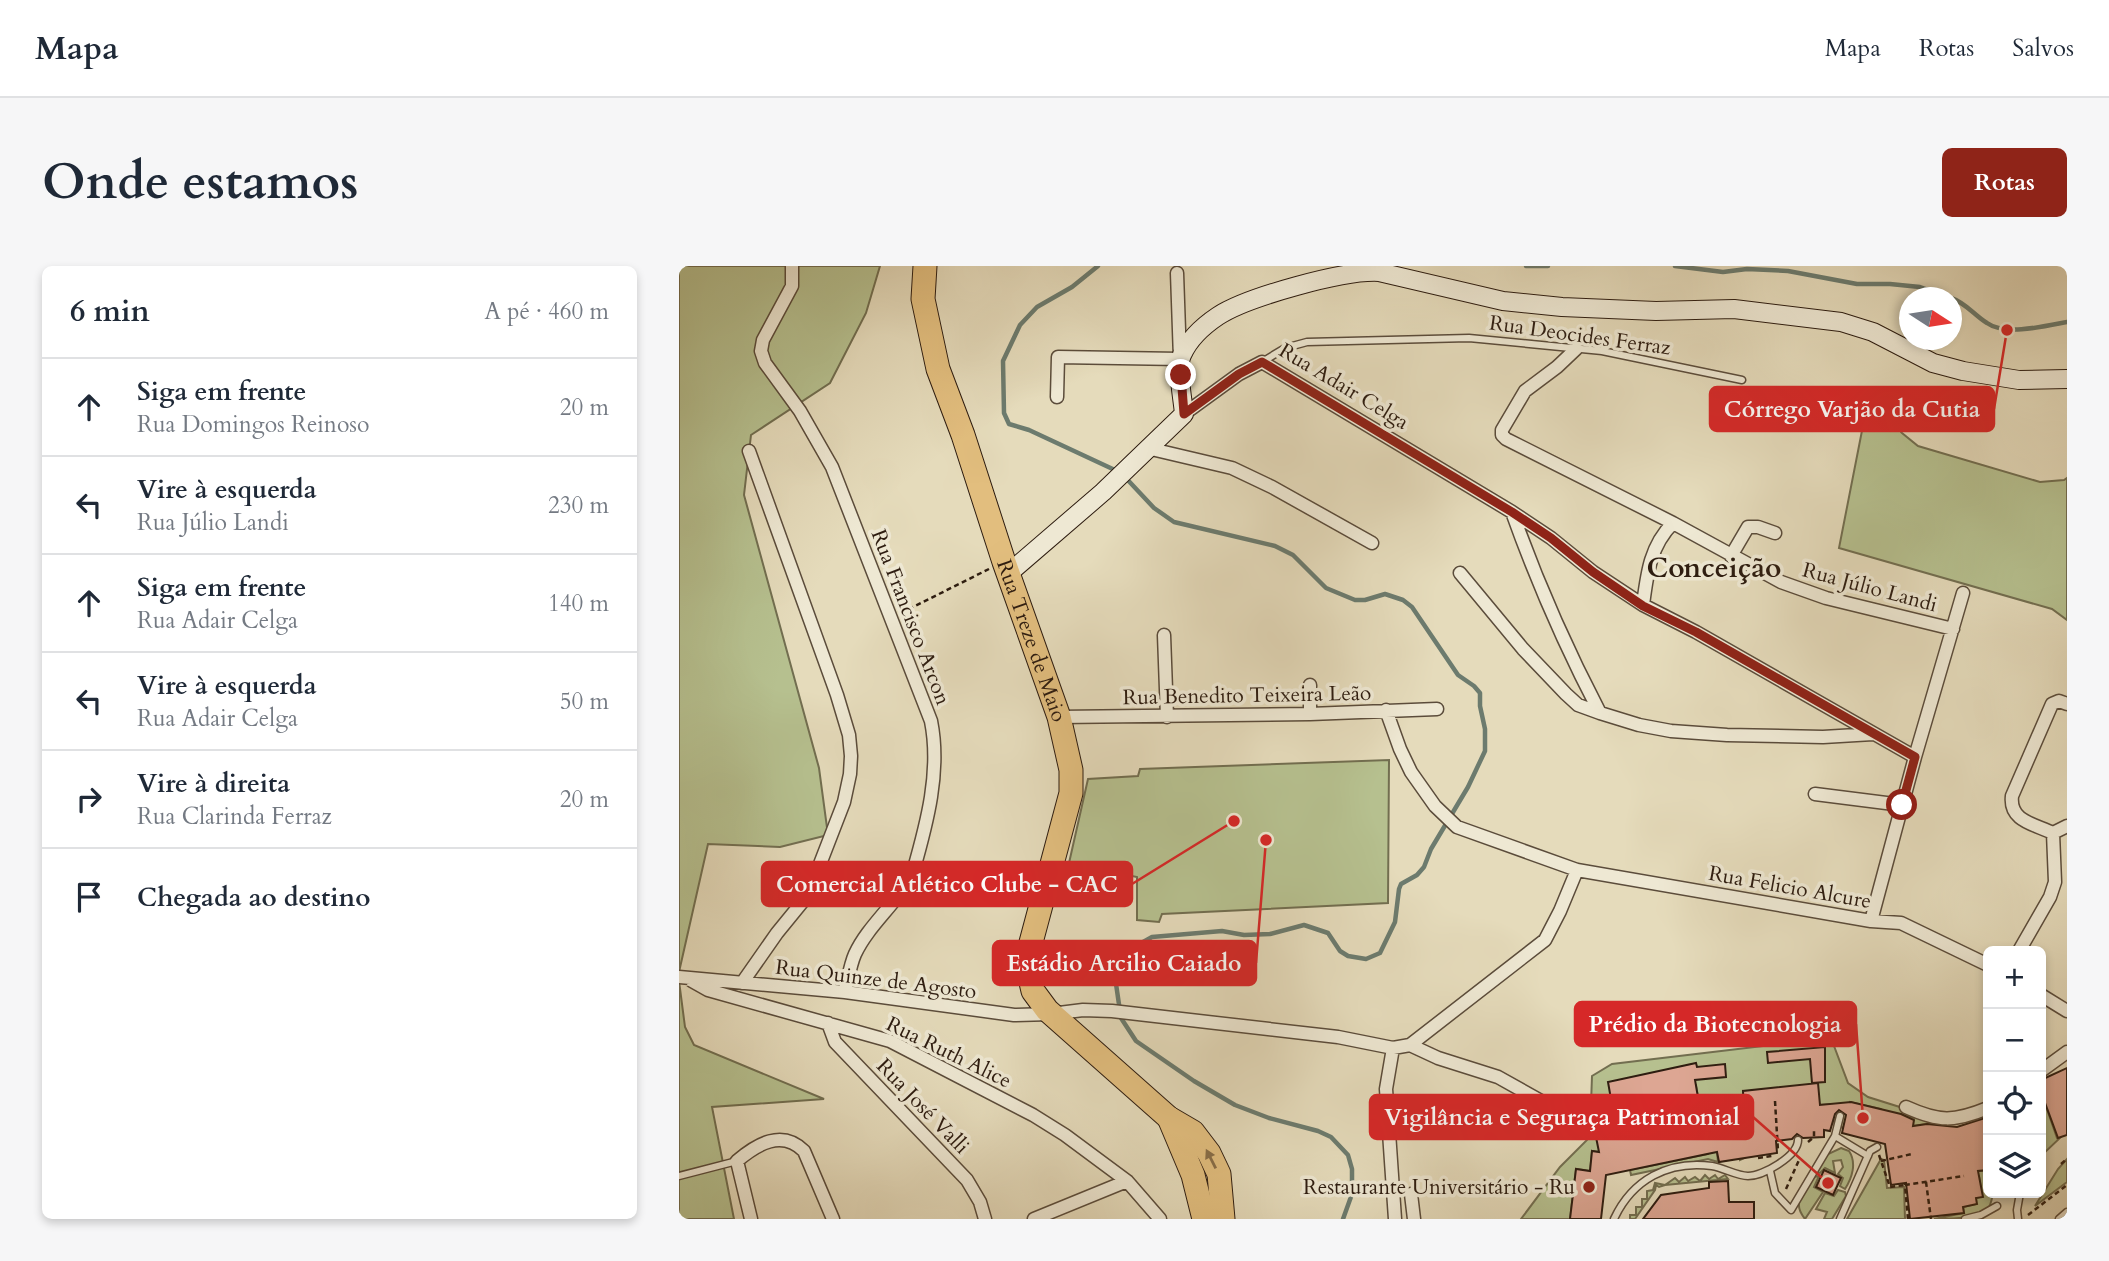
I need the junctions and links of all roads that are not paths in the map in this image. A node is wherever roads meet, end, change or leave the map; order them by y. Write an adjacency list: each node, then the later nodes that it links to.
1 (792, 266): 44 (street, Rua Francisco Arcon)
2 (925, 266): 18 (highway, Rua Treze de Maio)
3 (1177, 273): 5 (street)
4 (1576, 349): 6 (lane, Rua Deocides Ferraz); 8 (lane, Rua Deocides Ferraz); 14 (street, Rua Júlio Landi)
5 (1180, 359): 7 (street); 9 (street); 10 (street)
6 (1262, 362): 10 (street, Rua Adair Celga); 13 (street, Rua Adair Celga)
7 (2067, 379)
8 (1742, 380)
9 (1057, 397)
10 (1184, 414): 11 (street, Rua Adair Celga)
11 (1147, 448): 16 (street); 18 (street, Rua Adair Celga)
12 (749, 451): 43 (street)
13 (1512, 512): 21 (street); 28 (street)
14 (1673, 523): 17 (street, Rua Júlio Landi); 21 (street)
15 (1775, 533): 17 (street)
16 (1372, 543)
17 (1731, 556): 22 (street, Rua Júlio Landi)
18 (1006, 568): 30 (highway, Rua Treze de Maio)
19 (1459, 573): 28 (street)
20 (1962, 593): 22 (street)
21 (1643, 606): 32 (street)
22 (1953, 629): 33 (street)
23 (1164, 635): 31 (street)
24 (1310, 685): 29 (street)
25 (2067, 704): 37 (street)
26 (1437, 709): 27 (street, Rua Benedito Teixeira Leão)
27 (1387, 710): 29 (street, Rua Benedito Teixeira Leão); 38 (street, Rua Felicio Alcure)
28 (1600, 713): 32 (street)
29 (1310, 714): 31 (street, Rua Benedito Teixeira Leão)
30 (1059, 717): 31 (street, Rua Benedito Teixeira Leão); 47 (highway, Rua Treze de Maio)
31 (1167, 717)
32 (1874, 734): 33 (street)
33 (1915, 757): 35 (street)
34 (1815, 794): 35 (street)
35 (1902, 805): 39 (street)
36 (2067, 826): 37 (street)
37 (2053, 833): 40 (street)
38 (1577, 870): 39 (street, Rua Felicio Alcure); 49 (street)
39 (1871, 921): 41 (street, Rua Felicio Alcure)
40 (2022, 946)
41 (1983, 963)
42 (684, 978): 43 (street, Rua Quinze de Agosto); 48 (street, Rua Ruth Alice)
43 (742, 983): 44 (street, Rua Quinze de Agosto)
44 (845, 992): 47 (street, Rua Quinze de Agosto)
45 (2046, 998): 46 (street)
46 (2067, 1011)
47 (1051, 1014): 50 (street, Rua Quinze de Agosto); 65 (highway, Rua Treze de Maio)
48 (828, 1023): 64 (street, Rua Ruth Alice); 74 (street, Rua José Valli)
49 (1409, 1045): 50 (street); 55 (street)
50 (1393, 1048): 78 (street)
51 (2067, 1052): 52 (street)
52 (2046, 1067)
53 (1906, 1107): 54 (street)
54 (1983, 1109)
55 (1557, 1110)
56 (1840, 1116): 57 (lane)
57 (1835, 1136): 60 (lane); 69 (lane)
58 (1800, 1140): 62 (lane)
59 (1877, 1147): 60 (lane)
60 (1868, 1156): 82 (lane)
61 (737, 1161): 63 (lane); 72 (street); 73 (street)
62 (1770, 1171): 69 (lane); 80 (lane)
63 (679, 1175)
64 (1127, 1181): 71 (street, Rua Ruth Alice); 75 (street)
65 (1210, 1192): 76 (highway); 77 (highway)
66 (1411, 1194): 79 (street)
67 (2019, 1198): 84 (lane)
68 (1997, 1206): 83 (lane)
69 (1791, 1210): 81 (lane)
70 (2067, 1212): 85 (lane)
71 (1157, 1217)
72 (751, 1219)
73 (833, 1219)
74 (985, 1219)
75 (1034, 1219)
76 (1204, 1219)
77 (1223, 1219)
78 (1395, 1219)
79 (1414, 1219)
80 (1613, 1219)
81 (1795, 1219)
82 (1840, 1219)
83 (1965, 1219)
84 (2021, 1219)
85 (2059, 1219)

